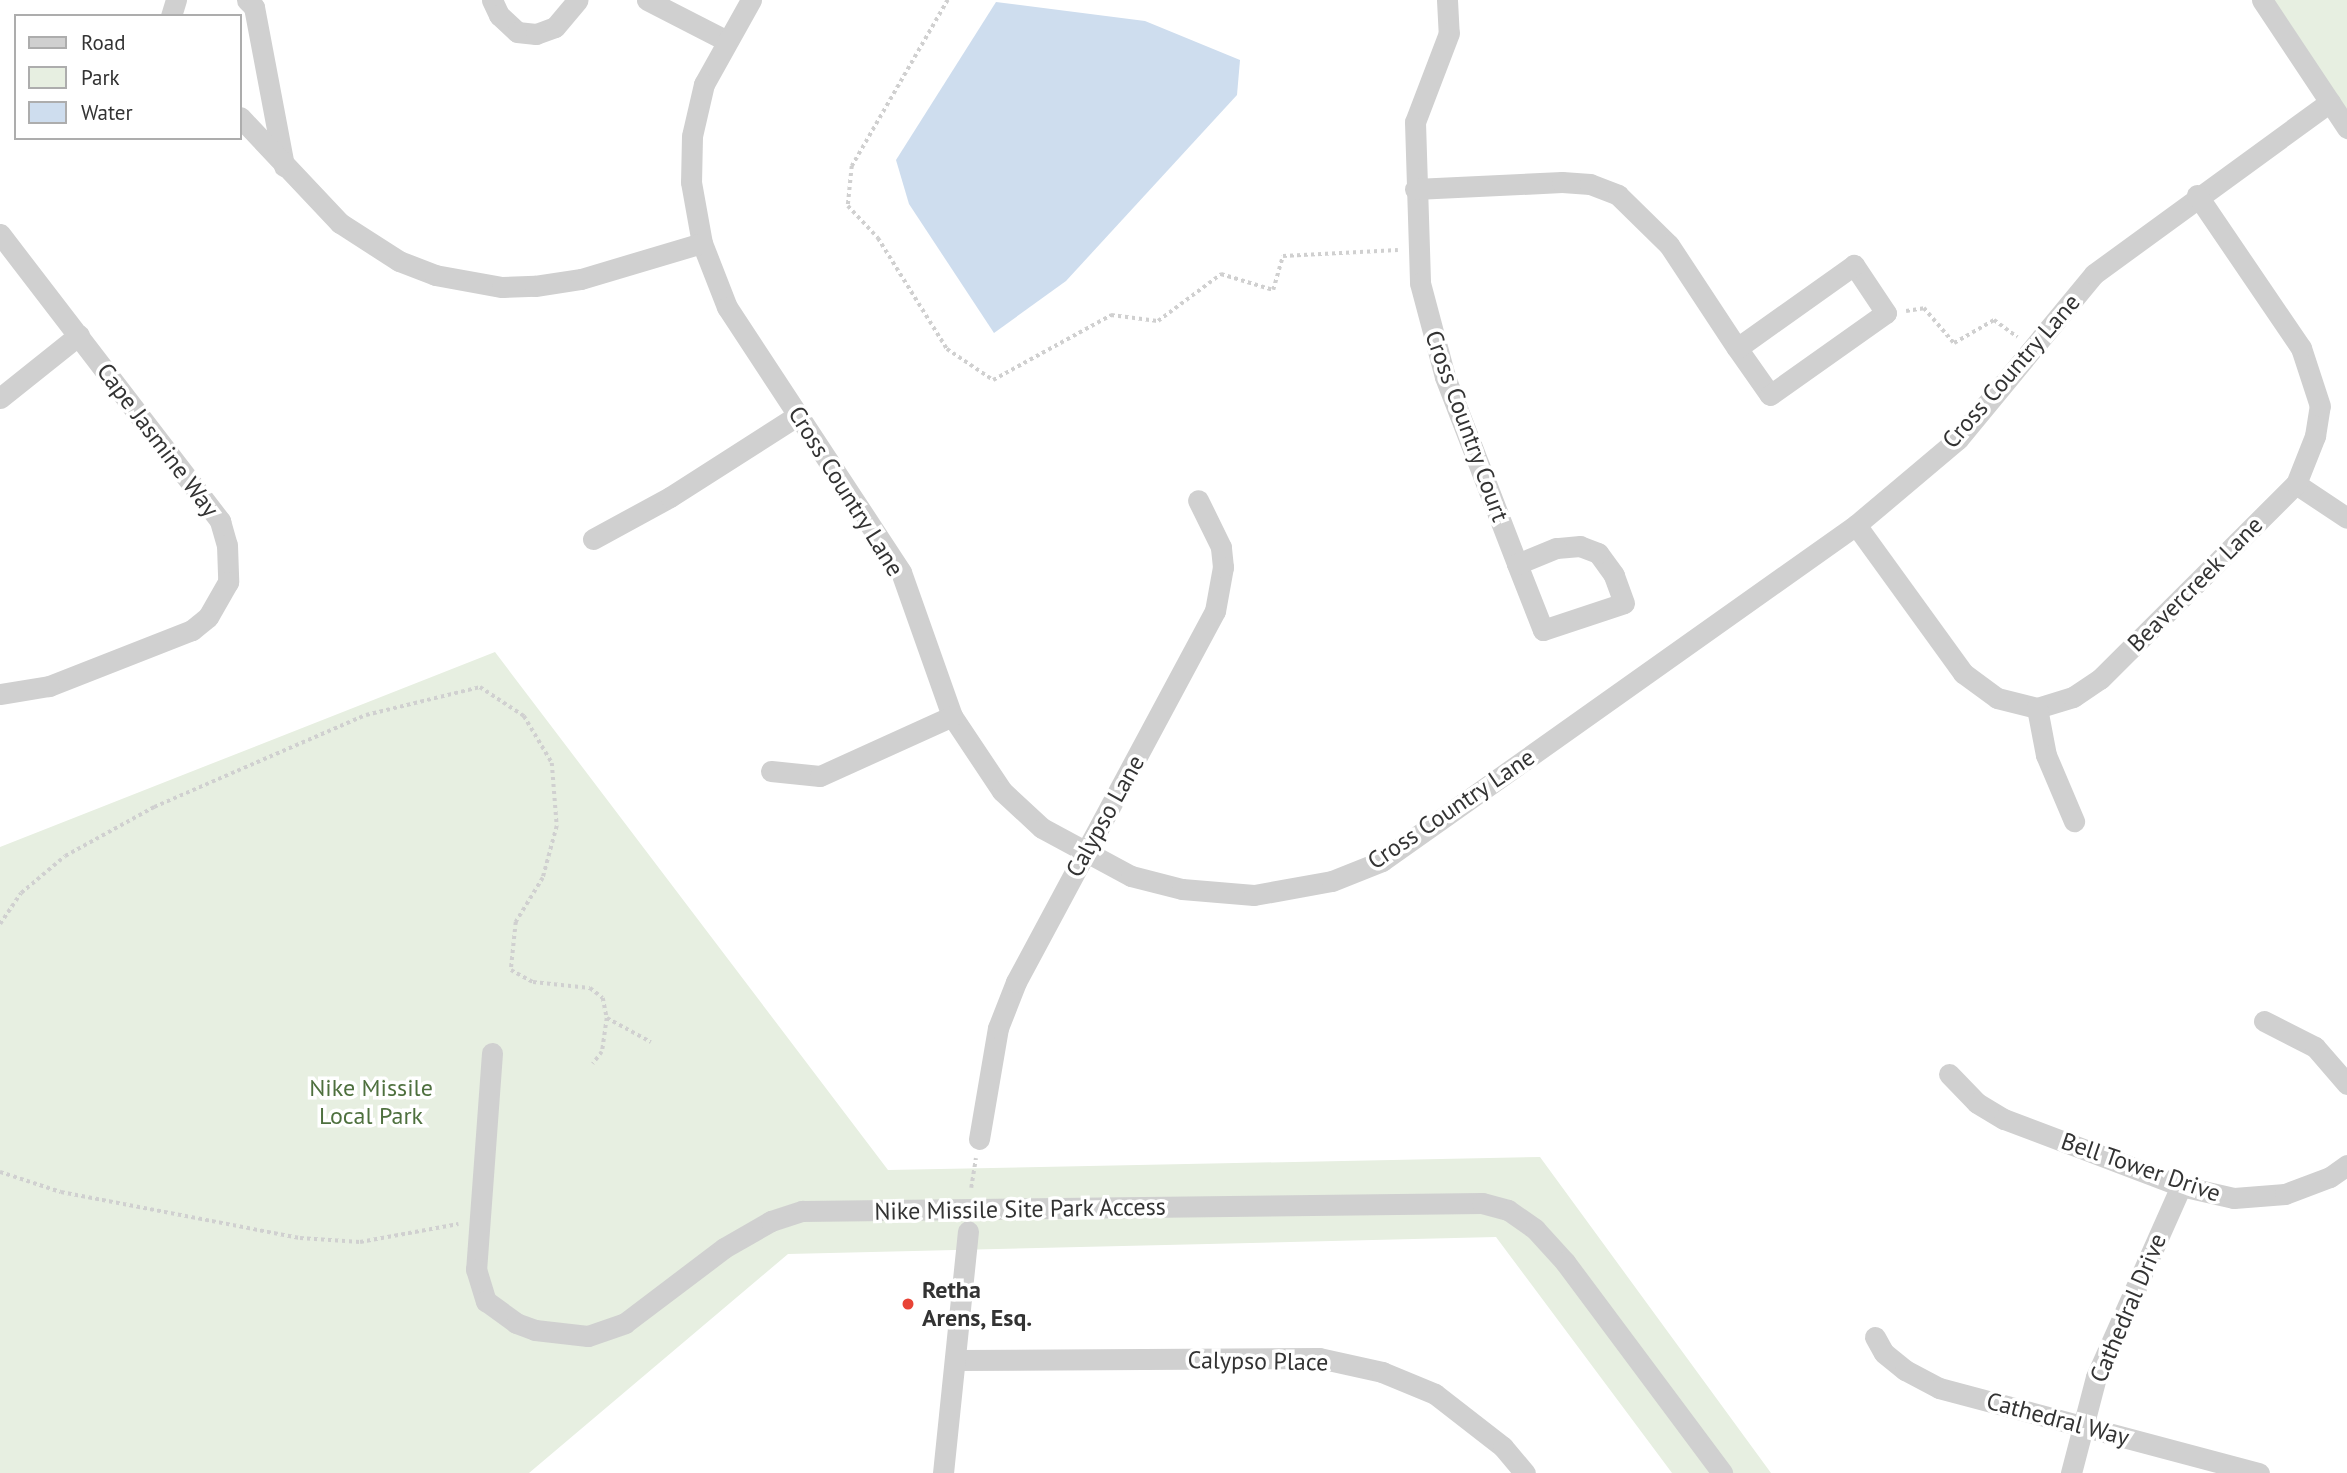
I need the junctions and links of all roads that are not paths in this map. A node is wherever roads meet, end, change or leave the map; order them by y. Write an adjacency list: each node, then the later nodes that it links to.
1 (247, 0): 12 (street)
2 (492, 0): 3 (street)
3 (578, 0)
4 (647, 0): 8 (street)
5 (751, 0): 8 (street, Cross Country Lane)
6 (1447, 0): 13 (street, Cross Country Court)
7 (2262, 0): 9 (street)
8 (725, 40): 16 (street, Cross Country Lane)
9 (2330, 102): 11 (street); 14 (street, Cross Country Lane)
10 (242, 119): 12 (street)
11 (2347, 128)
12 (285, 168): 16 (street)
13 (1415, 189): 18 (street); 26 (street, Cross Country Court)
14 (2197, 195): 21 (street, Beavercreek Lane); 24 (street, Cross Country Lane)
15 (0, 234): 17 (street, Cape Jasmine Way)
16 (702, 243): 20 (street, Cross Country Lane)
17 (79, 335): 19 (street); 27 (street, Cape Jasmine Way)
18 (1737, 348): 18 (street)
19 (0, 398)
20 (798, 415): 25 (street); 29 (street, Cross Country Lane)
21 (2296, 484): 23 (street); 28 (street, Beavercreek Lane)
22 (1198, 500): 32 (street, Calypso Lane)
23 (2347, 518)
24 (1856, 525): 28 (street); 32 (street, Cross Country Lane)
25 (593, 539)
26 (1517, 564): 26 (street, Cross Country Court)
27 (0, 694)
28 (2037, 708): 31 (street)
29 (952, 716): 30 (street); 32 (street, Cross Country Lane)
30 (771, 771)
31 (2074, 821)
32 (1086, 850): 37 (street, Calypso Lane)
33 (2263, 1021): 36 (street)
34 (492, 1053): 46 (street, Nike Missile Site Park Access)
35 (1949, 1074): 39 (street, Bell Tower Drive)
36 (2347, 1084)
37 (979, 1139)
38 (2347, 1166): 39 (street, Bell Tower Drive)
39 (2181, 1186): 43 (street, Cathedral Drive)
40 (968, 1231): 42 (street)
41 (1875, 1337): 43 (street, Cathedral Way)
42 (955, 1360): 44 (street); 45 (street, Calypso Place)
43 (2083, 1425): 47 (street, Cathedral Drive); 48 (street, Cathedral Way)
44 (943, 1473)
45 (1525, 1473)
46 (1721, 1473)
47 (2071, 1473)
48 (2259, 1473)

